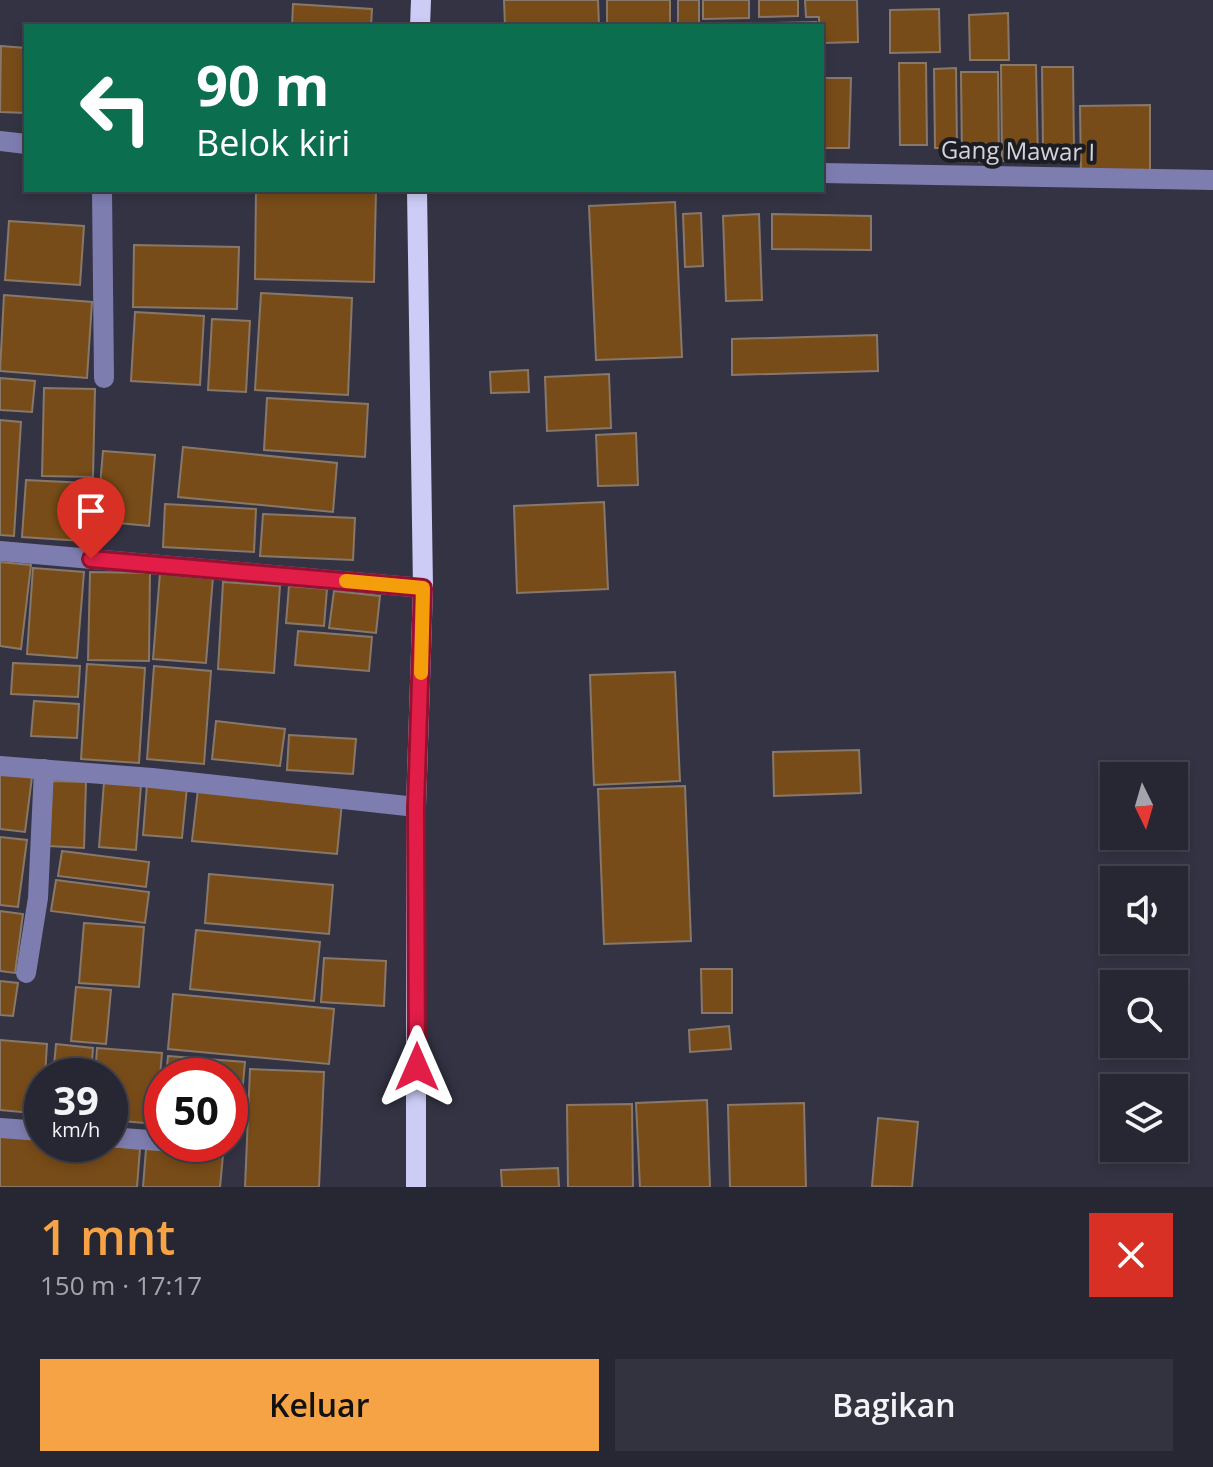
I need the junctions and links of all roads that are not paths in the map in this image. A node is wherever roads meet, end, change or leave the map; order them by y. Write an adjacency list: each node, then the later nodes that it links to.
1 (421, 0): 2 (main road)
2 (420, 24)
3 (0, 141): 4 (street)
4 (24, 144)
5 (824, 173): 6 (street, Gang Mawar I)
6 (1213, 180)
7 (102, 192): 9 (street)
8 (417, 192): 11 (main road)
9 (104, 378)
10 (0, 551): 11 (street)
11 (423, 588): 14 (main road)
12 (0, 766): 13 (street)
13 (44, 769): 14 (street); 15 (street)
14 (416, 807): 18 (main road)
15 (26, 973)
16 (0, 1128): 17 (street)
17 (24, 1130)
18 (416, 1187)

